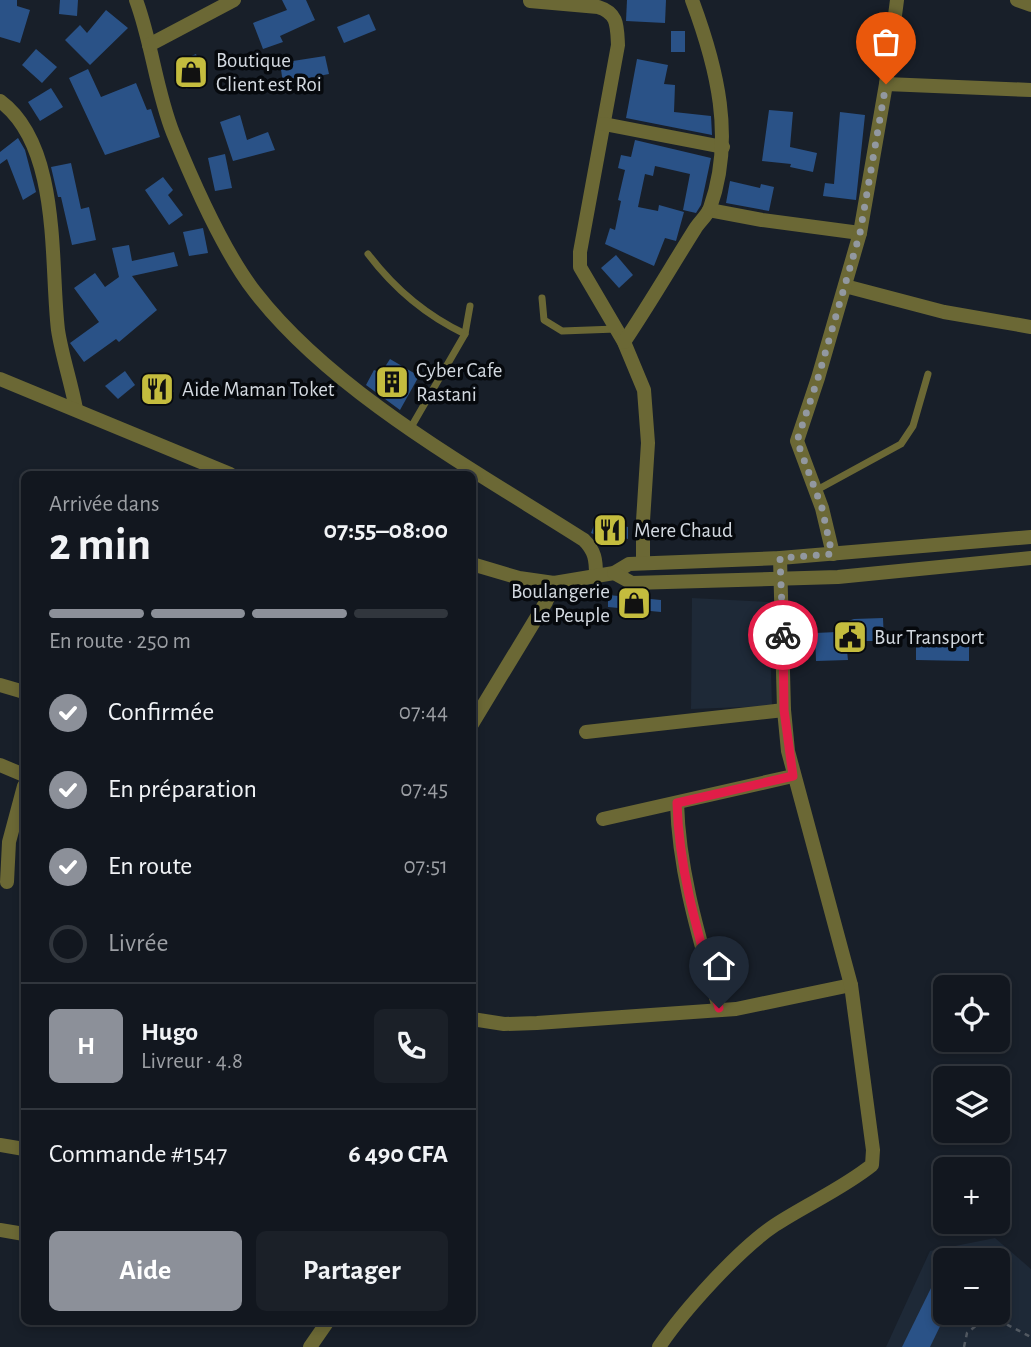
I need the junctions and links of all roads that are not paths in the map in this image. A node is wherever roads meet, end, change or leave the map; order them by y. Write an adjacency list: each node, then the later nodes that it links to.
1 (136, 0): 8 (street)
2 (234, 0): 8 (street)
3 (692, 0): 13 (street)
4 (897, 0): 9 (street)
5 (1017, 0): 7 (street)
6 (530, 1): 12 (street)
7 (1031, 5)
8 (149, 45): 27 (street)
9 (886, 84): 10 (street); 15 (street)
10 (1031, 90)
11 (0, 101): 26 (street)
12 (604, 124): 13 (street); 21 (street)
13 (723, 147): 14 (street)
14 (709, 210): 15 (street); 23 (street)
15 (860, 233): 17 (street)
16 (368, 254): 22 (lane)
17 (845, 286): 20 (street); 31 (street)
18 (542, 298): 21 (lane)
19 (470, 306): 22 (lane)
20 (1031, 327)
21 (617, 328): 23 (street)
22 (465, 334): 27 (lane)
23 (624, 342): 36 (street)
24 (928, 374): 31 (lane)
25 (0, 379): 26 (street)
26 (76, 409): 28 (street)
27 (410, 429): 29 (street)
28 (223, 471)
29 (476, 471)
30 (476, 471): 39 (street)
31 (816, 491): 33 (street)
32 (1031, 537): 33 (street)
33 (832, 554): 34 (street)
34 (780, 558): 36 (street); 40 (street)
35 (1031, 558): 40 (street)
36 (643, 563): 38 (street)
37 (476, 566): 41 (street)
38 (614, 573): 39 (street); 40 (street)
39 (596, 575): 41 (street)
40 (781, 578): 44 (street)
41 (554, 583): 45 (street)
42 (0, 685): 43 (street)
43 (21, 691)
44 (784, 710): 46 (street); 49 (street)
45 (476, 717)
46 (586, 732)
47 (0, 765): 48 (street)
48 (21, 774)
49 (793, 776): 51 (street); 55 (street)
50 (21, 795): 53 (street)
51 (677, 803): 52 (street); 56 (street)
52 (603, 819)
53 (4, 845): 54 (street)
54 (7, 882)
55 (851, 985): 56 (street); 64 (street)
56 (719, 1008): 57 (street)
57 (476, 1020)
58 (0, 1145): 59 (street)
59 (21, 1148)
60 (0, 1230): 61 (street)
61 (21, 1234)
62 (325, 1325): 63 (street)
63 (310, 1347)
64 (659, 1347)

